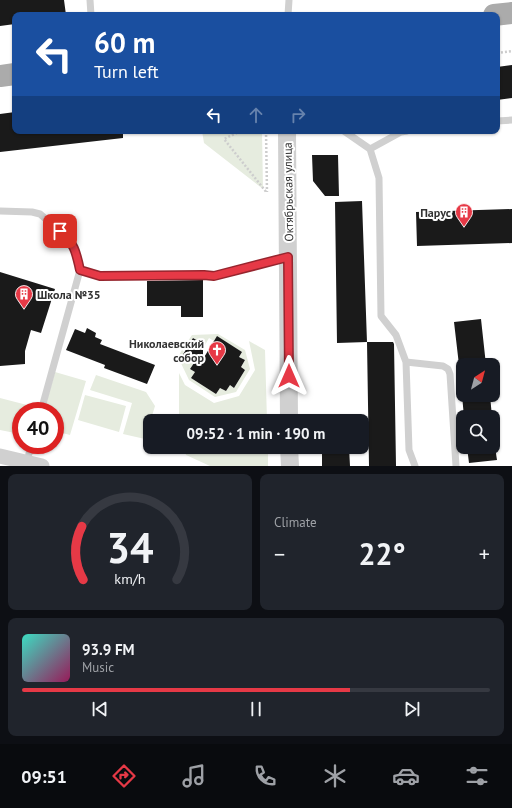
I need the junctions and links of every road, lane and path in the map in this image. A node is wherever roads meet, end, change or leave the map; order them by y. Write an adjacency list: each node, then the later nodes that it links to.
1 (90, 0): 3 (lane)
2 (289, 0): 4 (lane)
3 (91, 12)
4 (288, 12)
5 (512, 51): 6 (path)
6 (500, 52)
7 (12, 74): 8 (main road)
8 (0, 76)
9 (512, 120): 10 (lane)
10 (500, 121)
11 (235, 134): 12 (path)
12 (266, 134)
13 (287, 134): 18 (street, Октябрьская улица)
14 (348, 134): 16 (lane)
15 (397, 134): 16 (lane)
16 (370, 149): 20 (lane)
17 (0, 211): 19 (lane)
18 (288, 257): 19 (lane); 22 (street, Октябрьская улица)
19 (80, 270): 21 (lane)
20 (406, 362): 29 (lane); 30 (lane)
21 (43, 402)
22 (289, 414)
23 (29, 454): 26 (lane)
24 (290, 454): 28 (street)
25 (0, 456): 26 (street)
26 (27, 462): 27 (street)
27 (42, 466)
28 (290, 466)
29 (415, 466)
30 (456, 466)

